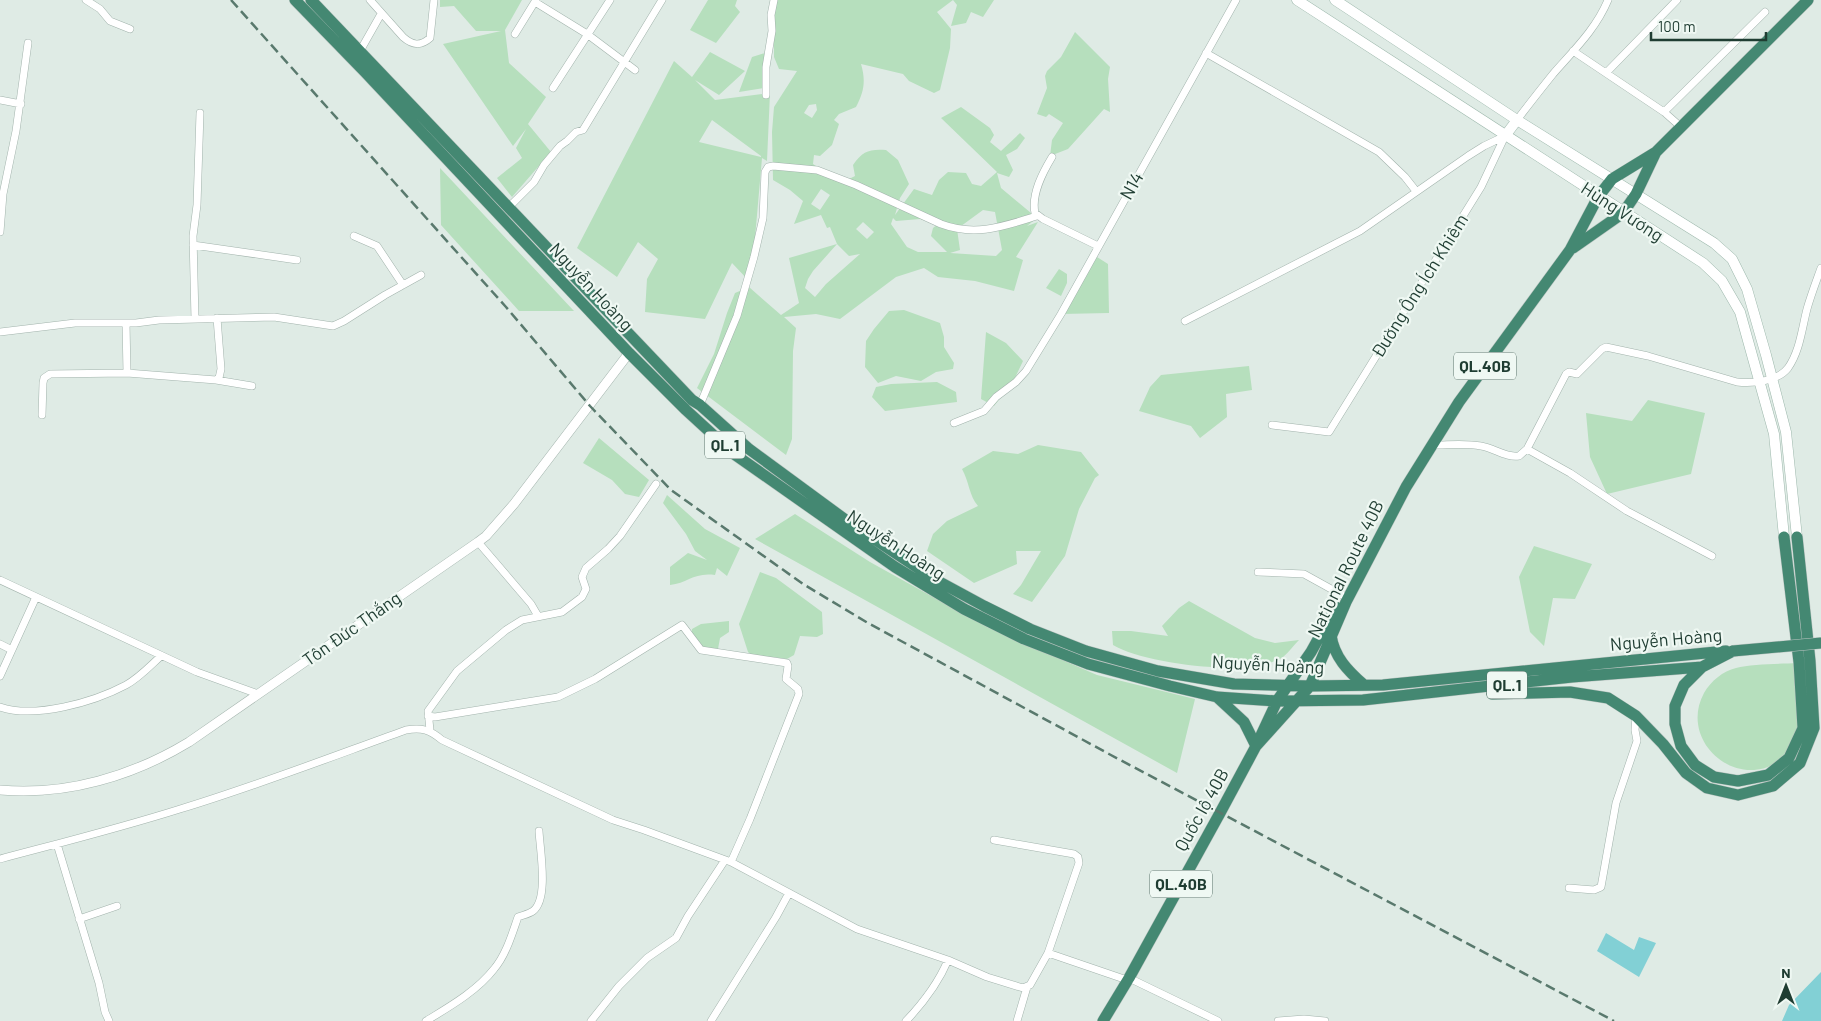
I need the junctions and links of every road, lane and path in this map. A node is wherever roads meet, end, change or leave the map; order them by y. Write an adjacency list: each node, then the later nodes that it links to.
1 (86, 0): 18 (street)
2 (295, 0): 61 (highway, Nguyễn Hoàng / QL.1)
3 (311, 0): 22 (highway, Nguyễn Hoàng / QL.1)
4 (370, 0): 17 (street)
5 (434, 0): 17 (street)
6 (610, 0): 20 (street)
7 (662, 0): 25 (street)
8 (774, 0): 29 (street)
9 (1236, 0): 24 (street, N14)
10 (1297, 0): 36 (main road, Hùng Vương)
11 (1335, 0): 34 (main road, Hùng Vương)
12 (1608, 0): 23 (street)
13 (1677, 0): 27 (street)
14 (1808, 0): 35 (highway)
15 (536, 1): 19 (street); 20 (street)
16 (1765, 12): 32 (street)
17 (381, 14): 22 (street)
18 (130, 29)
19 (515, 34)
20 (587, 34): 25 (street); 28 (street)
21 (28, 43): 31 (street)
22 (360, 51): 44 (highway, Nguyễn Hoàng / QL.1)
23 (1573, 51): 27 (street); 34 (street)
24 (1206, 53): 40 (street); 50 (street, N14)
25 (624, 62): 26 (street); 44 (street)
26 (634, 70)
27 (1607, 72): 32 (street)
28 (553, 88)
29 (766, 94)
30 (0, 100): 31 (street)
31 (20, 104): 41 (street)
32 (1664, 112): 35 (street)
33 (200, 113): 49 (street)
34 (1517, 120): 36 (main road); 39 (main road, Hùng Vương)
35 (1681, 127): 37 (highway)
36 (1506, 136): 40 (street); 43 (main road, Hùng Vương); 70 (street, Đường Ông Ích Khiêm)
37 (1656, 152): 39 (highway); 42 (highway)
38 (1052, 157): 46 (street)
39 (1612, 179): 42 (main road, Hùng Vương); 43 (highway)
40 (1416, 191): 58 (street)
41 (1, 194): 47 (street)
42 (1636, 194): 45 (highway); 63 (main road, Hùng Vương)
43 (1598, 197): 45 (main road, Hùng Vương); 51 (highway)
44 (509, 207): 67 (highway, Nguyễn Hoàng / QL.1)
45 (1623, 213): 51 (highway); 65 (main road, Hùng Vương)
46 (1037, 216): 50 (street); 67 (street)
47 (0, 232)
48 (354, 236): 55 (street)
49 (193, 245): 52 (street); 57 (street)
50 (1098, 246): 69 (street, N14)
51 (1570, 250): 71 (highway, National Route 40B / QL.40B)
52 (297, 260)
53 (1821, 268): 63 (street)
54 (420, 275): 55 (street)
55 (403, 285): 56 (street)
56 (216, 318): 57 (street); 64 (street)
57 (195, 319): 59 (street)
58 (1186, 321)
59 (126, 323): 60 (street); 62 (street)
60 (0, 332)
61 (629, 353): 77 (street, Tôn Đức Thắng); 97 (highway, Nguyễn Hoàng / QL.1)
62 (127, 372): 64 (street); 68 (street)
63 (1772, 378): 65 (street); 76 (main road, Hùng Vương)
64 (216, 380): 66 (street)
65 (1759, 381): 72 (street); 75 (main road, Hùng Vương)
66 (252, 386)
67 (700, 405): 92 (highway, Nguyễn Hoàng / QL.1)
68 (42, 415)
69 (954, 423)
70 (1272, 425)
71 (1433, 445): 72 (street); 74 (highway, National Route 40B / QL.40B)
72 (1526, 450): 78 (street)
73 (656, 484): 83 (street)
74 (1406, 487): 81 (highway, National Route 40B / QL.40B); 84 (highway, National Route 40B / QL.40B)
75 (1784, 537): 90 (highway)
76 (1797, 537): 102 (highway)
77 (478, 542): 83 (street); 95 (street, Tôn Đức Thắng)
78 (1712, 556)
79 (1258, 572): 81 (street)
80 (0, 580): 82 (street)
81 (1342, 595): 92 (highway, National Route 40B / QL.40B)
82 (36, 597): 87 (street); 89 (street)
83 (538, 616): 101 (street)
84 (1331, 636): 93 (highway); 94 (highway, National Route 40B / QL.40B)
85 (0, 644): 87 (street)
86 (1821, 644): 88 (highway, QL.1, bridge)
87 (12, 650): 91 (street)
88 (1733, 651): 90 (highway, Nguyễn Hoàng / QL.1); 93 (highway, Nguyễn Hoàng / QL.1)
89 (161, 656): 95 (street); 100 (street)
90 (1702, 667): 96 (highway, Nguyễn Hoàng / QL.1)
91 (0, 676)
92 (1286, 685): 94 (highway, Nguyễn Hoàng / QL.1); 98 (highway, National Route 40B)
93 (1364, 685): 94 (highway, Nguyễn Hoàng / QL.1)
94 (1310, 686): 99 (highway, National Route 40B / QL.40B)
95 (258, 694): 105 (street, Tôn Đức Thắng)
96 (1423, 694): 99 (highway, Nguyễn Hoàng / QL.1); 102 (highway)
97 (1217, 697): 98 (highway, Nguyễn Hoàng / QL.1); 104 (highway)
98 (1276, 701): 99 (highway, Nguyễn Hoàng / QL.1); 104 (highway, QL.40B)
99 (1295, 701): 104 (highway, National Route 40B / QL.40B)
100 (0, 707)
101 (428, 716): 103 (street); 110 (street)
102 (1636, 716): 111 (street)
103 (430, 730): 108 (street); 110 (street)
104 (1256, 746): 117 (highway, Quốc lộ 40B / QL.40B)
105 (0, 790)
106 (539, 831): 120 (street)
107 (994, 840): 115 (street)
108 (57, 844): 109 (street); 114 (street)
109 (0, 859)
110 (728, 861): 112 (street); 121 (street)
111 (1568, 888)
112 (789, 893): 116 (street); 122 (street)
113 (117, 906): 114 (street)
114 (79, 919): 119 (street)
115 (1048, 953): 117 (street); 118 (street)
116 (948, 960): 118 (street); 123 (street)
117 (1128, 979): 125 (highway, Quốc lộ 40B / QL.40B); 126 (street)
118 (1027, 987): 124 (street)
119 (109, 1021)
120 (426, 1021)
121 (591, 1021)
122 (711, 1021)
123 (906, 1021)
124 (1017, 1021)
125 (1103, 1021)
126 (1218, 1021)
127 (1278, 1021): 128 (street)
128 (1325, 1021)

